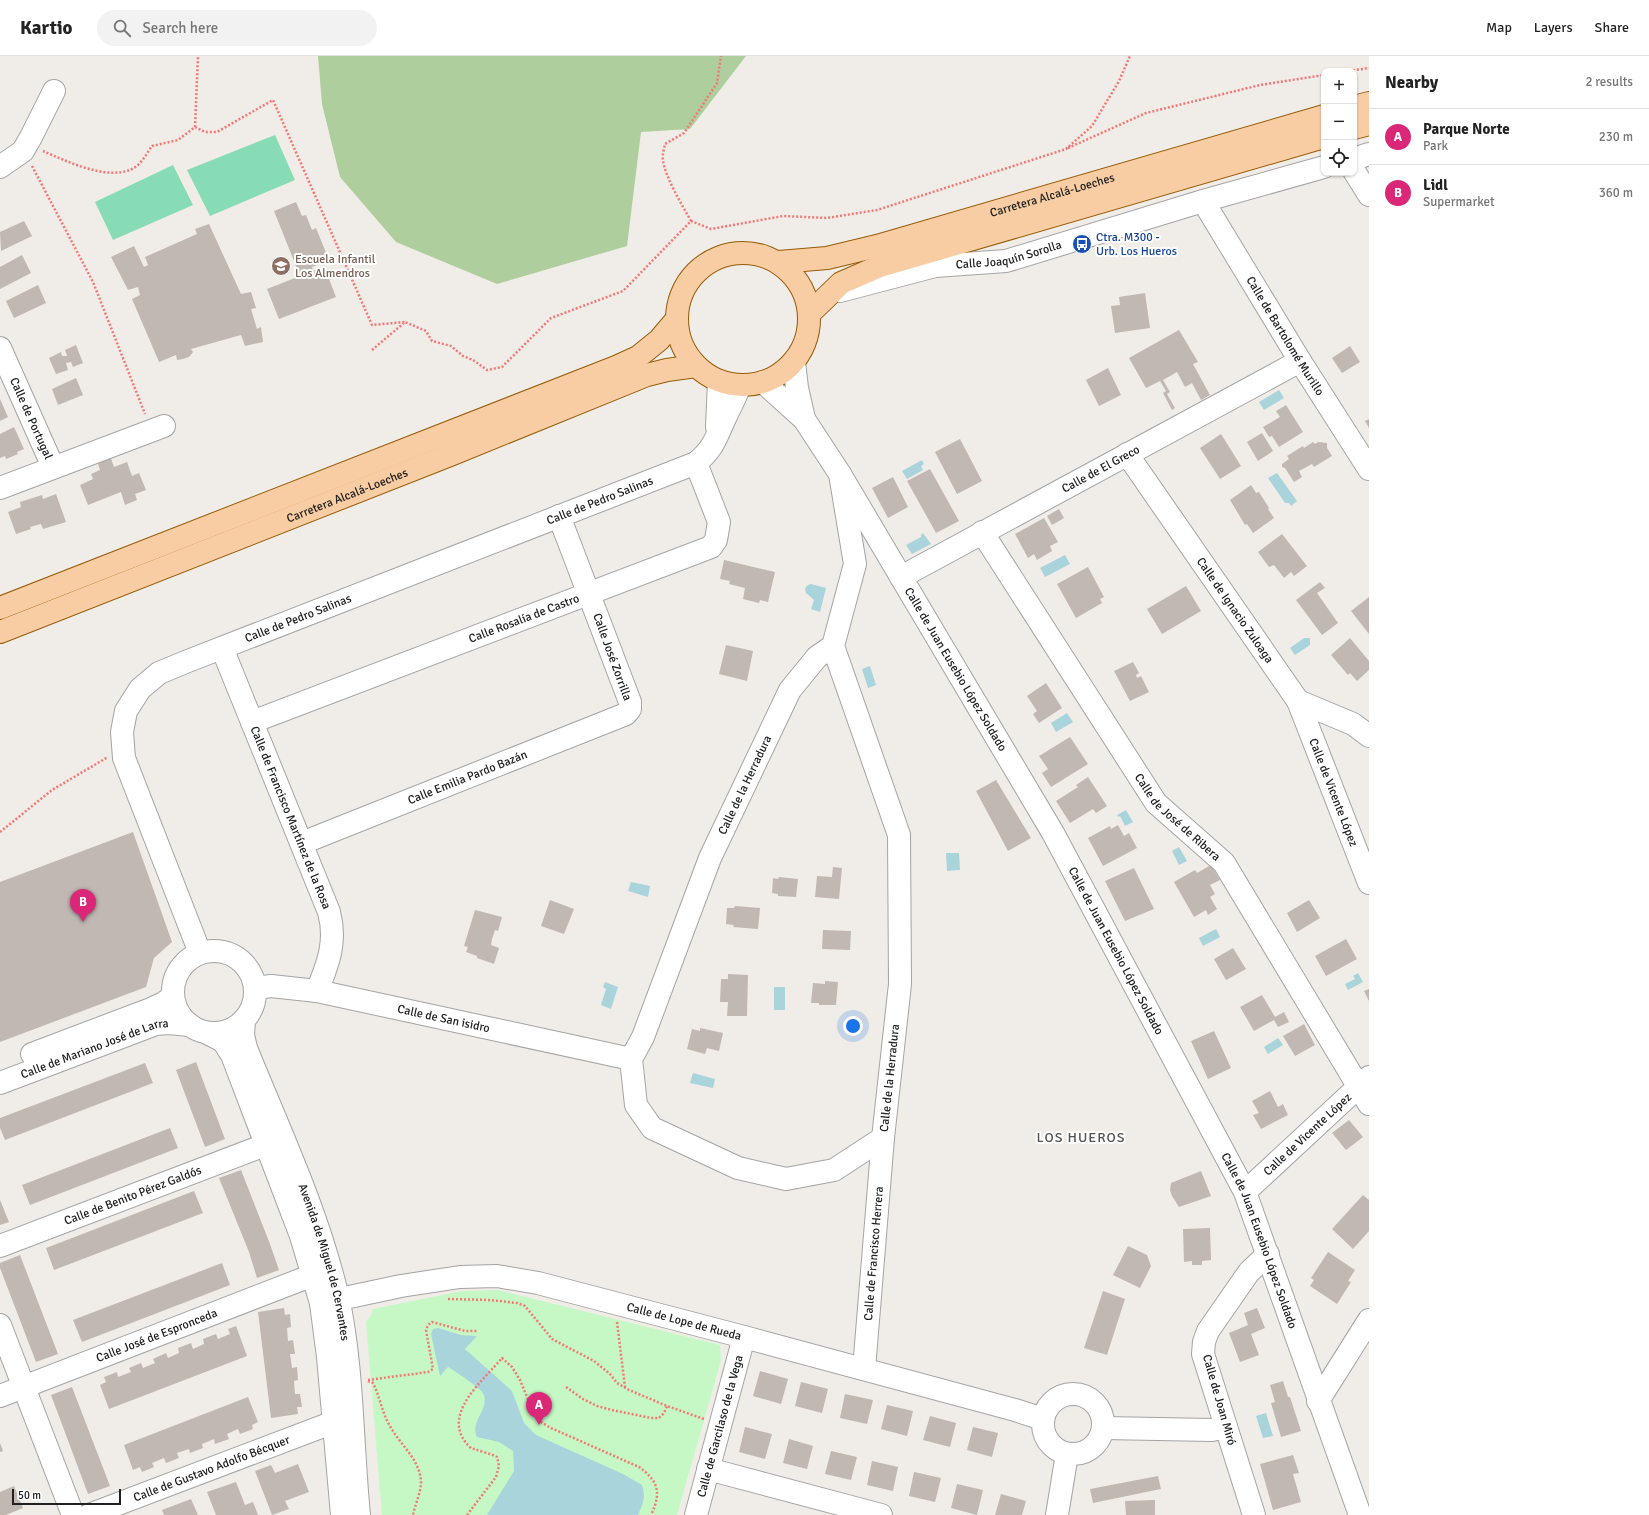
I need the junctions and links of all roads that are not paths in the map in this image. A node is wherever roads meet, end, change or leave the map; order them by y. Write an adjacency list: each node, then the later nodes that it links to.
1 (54, 91): 10 (street)
2 (1369, 103): 3 (main road)
3 (1357, 106)
4 (1321, 117): 15 (main road, Carretera Alcalá-Loeches)
5 (1369, 124): 6 (main road)
6 (1357, 127)
7 (1321, 138): 16 (main road, Carretera Alcalá-Loeches)
8 (1369, 154): 9 (street)
9 (1357, 158)
10 (0, 167)
11 (1321, 168): 14 (street, Calle Joaquín Sorolla)
12 (1357, 176): 13 (street)
13 (1369, 195)
14 (1203, 201): 16 (street, Calle Joaquín Sorolla); 20 (street, Calle de Bartolomé Murillo)
15 (779, 262): 17 (main road); 18 (main road)
16 (829, 294): 17 (main road, Carretera Alcalá-Loeches)
17 (810, 313): 21 (main road)
18 (676, 320): 22 (main road); 39 (main road, Carretera Alcalá-Loeches)
19 (0, 348): 31 (street, Calle de Portugal)
20 (1300, 361): 29 (street, Calle de El Greco); 32 (street, Calle de Bartolomé Murillo)
21 (794, 362): 24 (main road); 26 (street, Calle de Juan Eusebio López Soldado)
22 (696, 366): 23 (main road); 40 (main road, Carretera Alcalá-Loeches)
23 (719, 381): 25 (main road); 28 (street)
24 (763, 382): 25 (main road); 26 (street, Calle de Juan Eusebio López Soldado)
25 (740, 385): 28 (street, Calle de Pedro Salinas)
26 (804, 419): 33 (street, Calle de Juan Eusebio López Soldado)
27 (157, 428): 31 (street, Calle de Portugal)
28 (716, 440): 30 (street, Calle de Pedro Salinas)
29 (1126, 454): 36 (street, Calle de El Greco); 45 (street, Calle de Ignacio Zuloaga)
30 (696, 463): 35 (street, Calle de Pedro Salinas); 38 (street, Calle Rosalía de Castro)
31 (53, 467): 34 (street, Calle de Portugal)
32 (1369, 469)
33 (840, 474): 37 (street, Calle de Juan Eusebio López Soldado); 43 (street)
34 (0, 488)
35 (559, 516): 38 (street, Calle José Zorrilla); 44 (street, Calle de Pedro Salinas)
36 (982, 532): 37 (street, Calle de El Greco); 60 (street, Calle de José de Ribera)
37 (901, 577): 63 (street, Calle de Juan Eusebio López Soldado)
38 (588, 594): 46 (street, Calle José Zorrilla); 47 (street, Calle Rosalía de Castro)
39 (0, 608)
40 (30, 620): 41 (main road, Carretera Alcalá-Loeches); 42 (street)
41 (0, 632)
42 (0, 639)
43 (833, 646): 57 (street, Calle de la Herradura); 61 (street, Calle de la Herradura)
44 (222, 648): 47 (street, Calle de Francisco Martínez de la Rosa); 51 (street, Calle de Pedro Salinas)
45 (1298, 701): 48 (street); 50 (street, Calle de Vicente López)
46 (630, 708): 49 (street, Calle Emilia Pardo Bazán)
47 (252, 722): 49 (street, Calle de Francisco Martínez de la Rosa)
48 (1369, 736)
49 (302, 843): 53 (street, Calle de Francisco Martínez de la Rosa)
50 (1369, 883)
51 (200, 953): 52 (street); 54 (street)
52 (256, 988): 53 (street, Calle de San isidro); 55 (street)
53 (317, 991): 57 (street, Calle de San isidro)
54 (173, 996): 56 (street); 58 (street, Calle de Mariano José de Larra)
55 (244, 1020): 56 (street); 67 (street, Avenida de Miguel de Cervantes)
56 (200, 1030): 59 (street, Calle de Mariano José de Larra); 62 (street, Avenida de Miguel de Cervantes)
57 (631, 1059): 61 (street, Calle de la Herradura)
58 (0, 1067)
59 (0, 1083)
60 (1366, 1089): 63 (street, Calle de Vicente López)
61 (883, 1138): 71 (street, Calle de Francisco Herrera)
62 (265, 1145): 64 (street, Calle de Benito Pérez Galdós); 66 (street, Avenida de Miguel de Cervantes)
63 (1245, 1192): 65 (street, Calle de Juan Eusebio López Soldado)
64 (0, 1246)
65 (1268, 1254): 74 (street, Calle de Juan Eusebio López Soldado); 77 (street, Calle de Joan Miró)
66 (313, 1275): 67 (street, Avenida de Miguel de Cervantes); 72 (street, Calle José de Espronceda)
67 (329, 1301): 70 (street, Calle de Lope de Rueda); 76 (street, Avenida de Miguel de Cervantes); 84 (street, Avenida de Miguel de Cervantes)
68 (1369, 1320): 74 (street)
69 (0, 1325): 72 (street)
70 (744, 1337): 71 (street, Calle de Lope de Rueda); 80 (street, Calle de Garcilaso de la Vega)
71 (864, 1369): 75 (street, Calle de Lope de Rueda)
72 (24, 1388): 73 (street, Calle José de Espronceda); 81 (street)
73 (0, 1396)
74 (1318, 1401): 89 (street, Calle de Juan Eusebio López Soldado)
75 (1043, 1419): 78 (street); 79 (street)
76 (334, 1422): 82 (street, Calle de Gustavo Adolfo Bécquer); 83 (street, Avenida de Miguel de Cervantes)
77 (1226, 1427): 78 (street); 88 (street, Calle de Joan Miró)
78 (1103, 1428): 79 (street)
79 (1067, 1454): 87 (street)
80 (708, 1469): 85 (street, Calle de Garcilaso de la Vega); 86 (street)
81 (73, 1515)
82 (90, 1515)
83 (342, 1515)
84 (359, 1515)
85 (696, 1515)
86 (881, 1515)
87 (1057, 1515)
88 (1254, 1515)
89 (1360, 1515)

